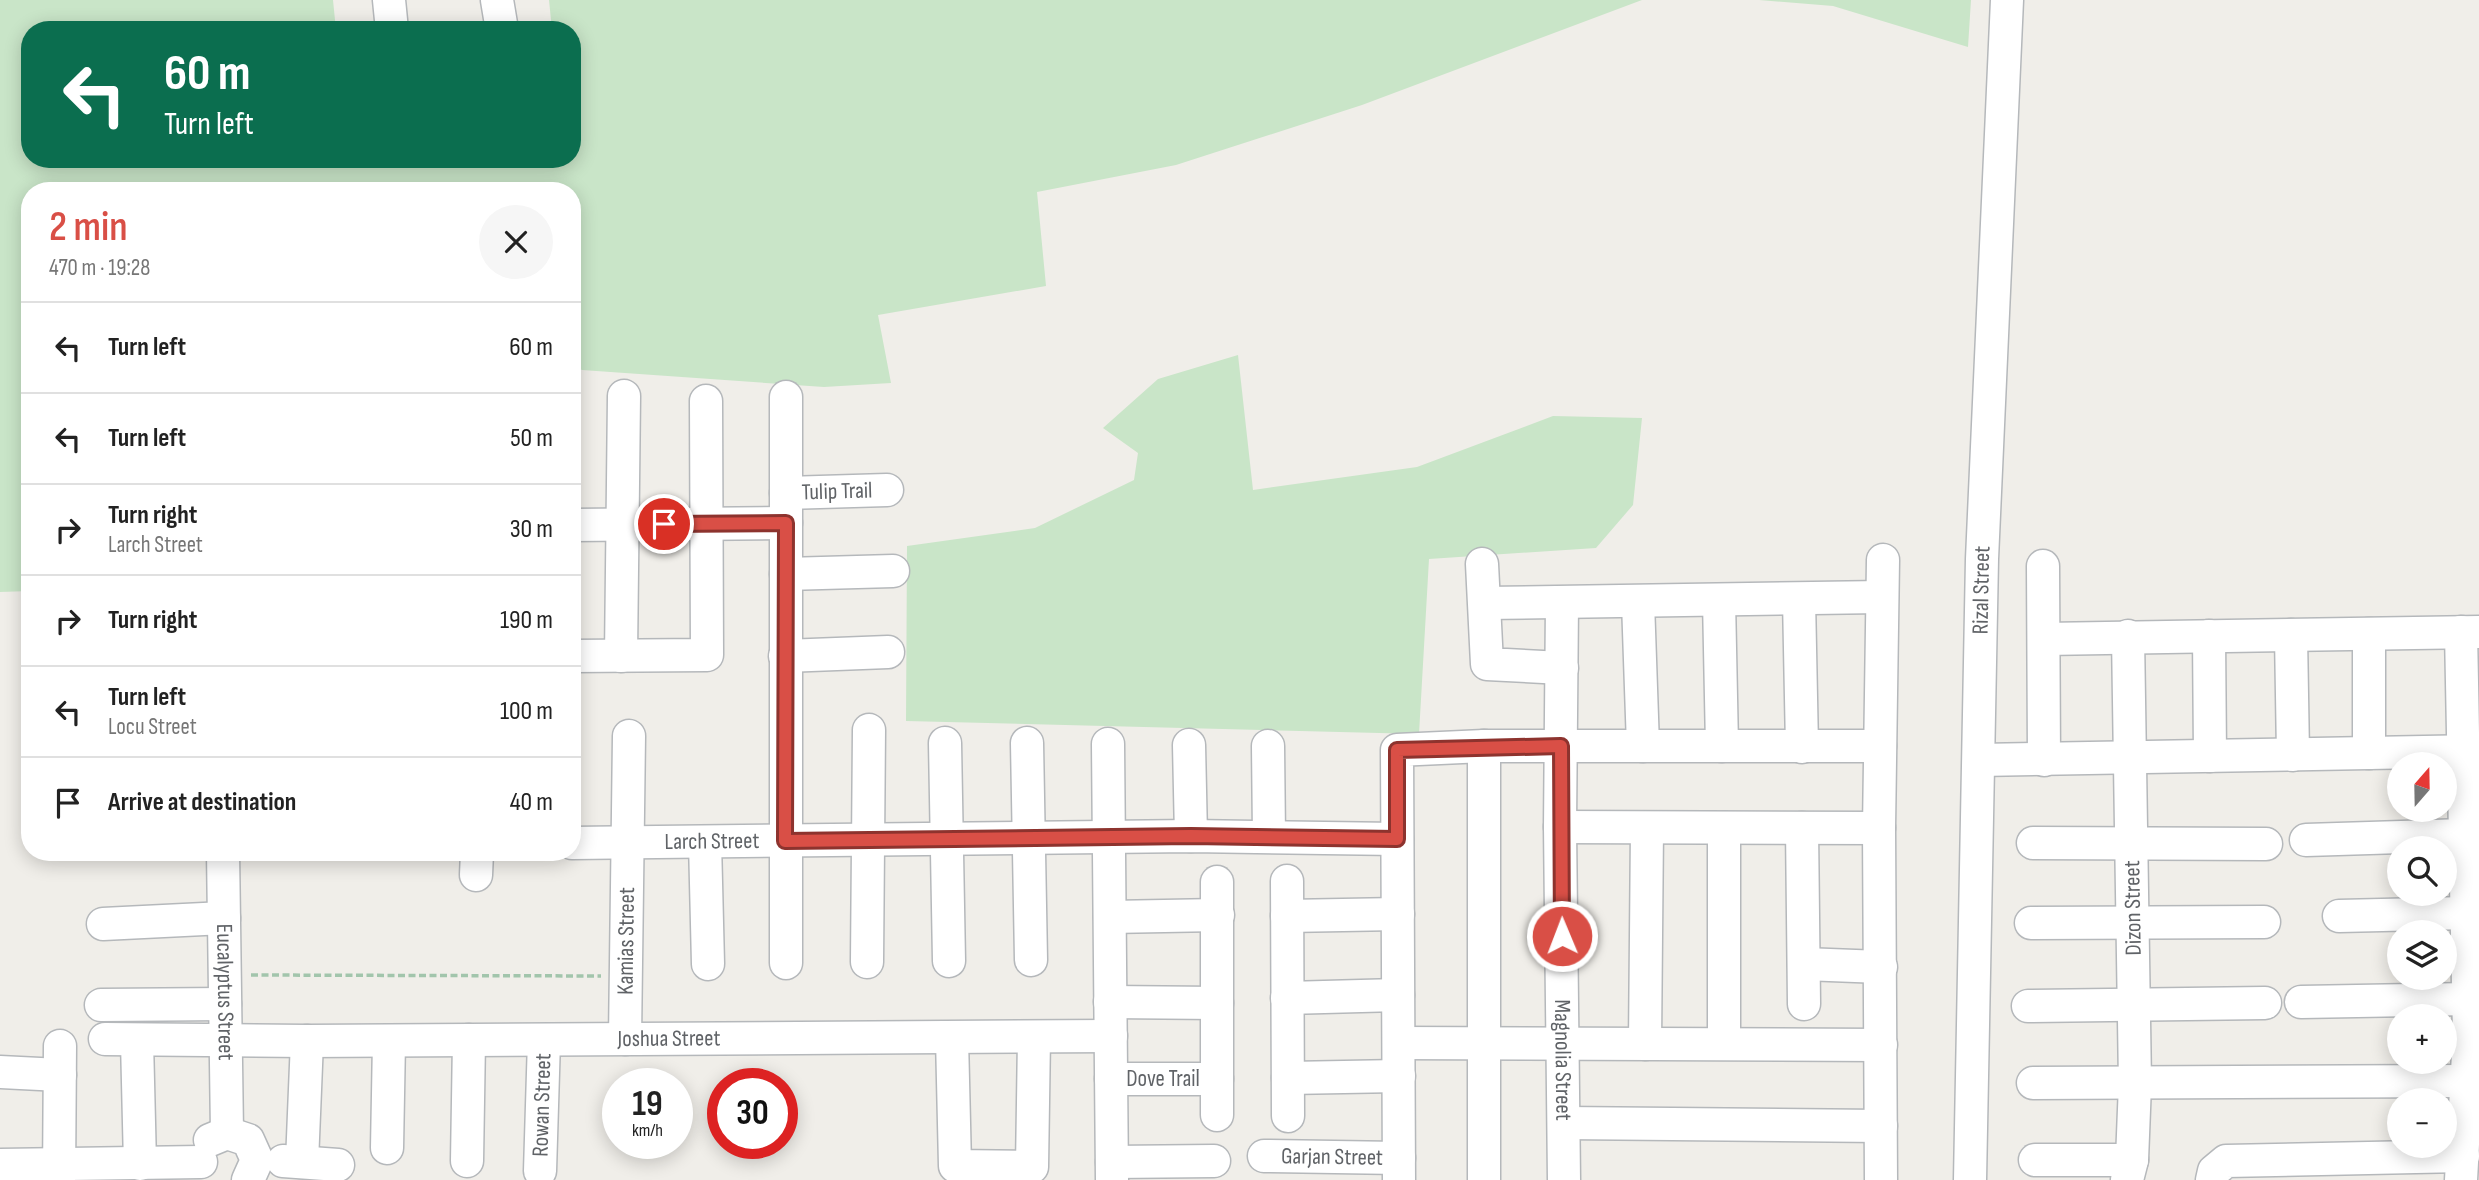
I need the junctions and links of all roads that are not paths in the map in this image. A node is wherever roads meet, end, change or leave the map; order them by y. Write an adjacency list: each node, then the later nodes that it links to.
1 (388, 0): 4 (street)
2 (497, 0): 5 (street)
3 (2007, 0): 54 (street, Rizal Street)
4 (391, 21)
5 (500, 21)
6 (624, 396): 12 (street)
7 (786, 397): 10 (street)
8 (706, 401): 13 (street)
9 (887, 490): 10 (street, Tulip Trail)
10 (786, 508): 13 (street, Tulip Trail); 18 (street)
11 (581, 524): 12 (street, Tulip Trail)
12 (622, 524): 13 (street, Tulip Trail); 33 (street)
13 (706, 524): 33 (street)
14 (1883, 560): 19 (street)
15 (1482, 564): 23 (street)
16 (2043, 566): 30 (street)
17 (893, 571): 18 (street)
18 (786, 573): 34 (street)
19 (1882, 597): 20 (street); 48 (street)
20 (1799, 599): 21 (street); 47 (street)
21 (1719, 600): 22 (street); 46 (street)
22 (1638, 602): 24 (street); 45 (street)
23 (1485, 603): 24 (street); 35 (street)
24 (1562, 603): 35 (street, Magnolia Street)
25 (2470, 632): 26 (street); 49 (street)
26 (2369, 634): 27 (street); 50 (street)
27 (2291, 635): 29 (street); 51 (street)
28 (2128, 636): 29 (street); 30 (street); 53 (street, Dizon Street)
29 (2209, 636): 52 (street)
30 (2045, 639): 55 (street)
31 (888, 652): 34 (street)
32 (581, 656): 33 (street)
33 (621, 656)
34 (785, 656): 69 (street)
35 (1562, 668): 44 (street, Magnolia Street)
36 (869, 730): 70 (street)
37 (629, 736): 72 (street, Kamias Street)
38 (945, 743): 67 (street)
39 (1027, 743): 65 (street)
40 (1108, 744): 64 (street)
41 (1189, 745): 62 (street)
42 (1268, 746): 63 (street)
43 (1484, 746): 44 (street); 66 (street); 122 (street)
44 (1561, 746): 45 (street); 56 (street, Magnolia Street)
45 (1643, 746): 46 (street)
46 (1722, 746): 47 (street)
47 (1802, 747): 48 (street)
48 (1880, 747): 60 (street)
49 (2471, 751): 50 (street); 61 (street)
50 (2369, 753): 51 (street)
51 (2293, 755): 52 (street)
52 (2210, 756): 53 (street)
53 (2131, 758): 55 (street); 75 (street, Dizon Street)
54 (1979, 760): 55 (street); 161 (street, Rizal Street)
55 (2044, 760)
56 (1560, 827): 57 (street); 123 (street, Magnolia Street)
57 (1647, 828): 58 (street); 124 (street)
58 (1724, 828): 59 (street); 125 (street)
59 (1802, 828): 60 (street); 96 (street)
60 (1879, 828): 97 (street)
61 (2465, 835): 68 (street); 80 (street)
62 (1191, 836): 63 (street, Larch Street); 64 (street, Larch Street)
63 (1269, 836): 66 (street, Larch Street)
64 (1109, 838): 65 (street, Larch Street); 85 (street)
65 (1028, 839): 67 (street, Larch Street); 91 (street)
66 (1397, 839): 81 (street)
67 (946, 840): 70 (street, Larch Street); 92 (street)
68 (2306, 840)
69 (785, 841): 70 (street, Larch Street); 71 (street, Larch Street); 94 (street)
70 (869, 841): 93 (street)
71 (705, 842): 72 (street, Larch Street); 95 (street)
72 (629, 843): 74 (street, Larch Street); 114 (street, Kamias Street)
73 (2033, 843): 75 (street)
74 (581, 844)
75 (2132, 844): 76 (street); 89 (street, Dizon Street)
76 (2266, 844)
77 (223, 861): 86 (street, Eucalyptus Street)
78 (1286, 881): 83 (street)
79 (1217, 882): 82 (street)
80 (2467, 913): 84 (street); 101 (street)
81 (1398, 914): 83 (street); 99 (street)
82 (1218, 915): 85 (street); 104 (street)
83 (1287, 916): 100 (street)
84 (2339, 916)
85 (1110, 917): 102 (street)
86 (224, 918): 90 (street); 98 (street, Eucalyptus Street)
87 (2264, 922): 89 (street)
88 (2031, 923): 89 (street)
89 (2133, 923): 109 (street, Dizon Street)
90 (103, 924)
91 (1031, 960)
92 (948, 961)
93 (867, 962)
94 (786, 963)
95 (708, 964)
96 (1804, 964): 97 (street); 105 (street)
97 (1881, 967): 126 (street)
98 (225, 989): 107 (street); 120 (street, Eucalyptus Street)
99 (1398, 995): 100 (street); 121 (street)
100 (1287, 998): 129 (street)
101 (2469, 999): 103 (street); 132 (street)
102 (1110, 1002): 104 (street); 110 (street)
103 (2301, 1002)
104 (1217, 1003): 131 (street)
105 (1804, 1003)
106 (2265, 1003): 109 (street)
107 (101, 1005)
108 (2028, 1006): 109 (street)
109 (2134, 1006): 134 (street, Dizon Street)
110 (1111, 1036): 111 (street, Joshua Street); 130 (street)
111 (1034, 1037): 112 (street, Joshua Street); 112 (street)
112 (952, 1038): 114 (street, Joshua Street)
113 (105, 1039): 117 (street, Joshua Street)
114 (625, 1039): 116 (street, Joshua Street)
115 (469, 1040): 116 (street, Joshua Street); 119 (street, Joshua Street); 143 (street)
116 (544, 1040): 155 (street, Rowan Street)
117 (137, 1041): 120 (street, Joshua Street); 146 (street)
118 (307, 1041): 119 (street, Joshua Street); 120 (street, Joshua Street); 145 (street)
119 (389, 1041): 140 (street)
120 (226, 1042): 139 (street, Eucalyptus Street)
121 (1399, 1043): 122 (street); 128 (street)
122 (1483, 1044): 123 (street); 158 (street)
123 (1564, 1044): 124 (street); 137 (street, Magnolia Street)
124 (1645, 1044): 125 (street)
125 (1724, 1044): 126 (street)
126 (1881, 1045): 138 (street)
127 (0, 1072): 157 (street)
128 (1399, 1076): 129 (street); 150 (street)
129 (1288, 1078): 136 (street)
130 (1111, 1079): 131 (street, Dove Trail); 156 (street)
131 (1217, 1079): 135 (street)
132 (2467, 1081): 134 (street); 149 (street)
133 (2033, 1083): 134 (street)
134 (2135, 1084): 153 (street, Dizon Street)
135 (1217, 1115)
136 (1288, 1116)
137 (1564, 1123): 138 (street); 159 (street, Magnolia Street)
138 (1881, 1126): 160 (street)
139 (227, 1133): 152 (street); 154 (street)
140 (387, 1148)
141 (1264, 1156): 150 (street, Garjan Street)
142 (2035, 1160): 153 (street)
143 (467, 1161)
144 (1214, 1161): 156 (street)
145 (302, 1163): 147 (street); 152 (street)
146 (140, 1164): 154 (street); 157 (street)
147 (338, 1164)
148 (0, 1165): 157 (street)
149 (2462, 1168): 151 (street)
150 (1399, 1169)
151 (2386, 1169): 162 (street)
152 (253, 1170)
153 (2130, 1170)
154 (205, 1171)
155 (540, 1171)
156 (1112, 1171)
157 (59, 1172)
158 (1484, 1180)
159 (1564, 1180)
160 (1881, 1180)
161 (1970, 1180)
162 (2212, 1180)

